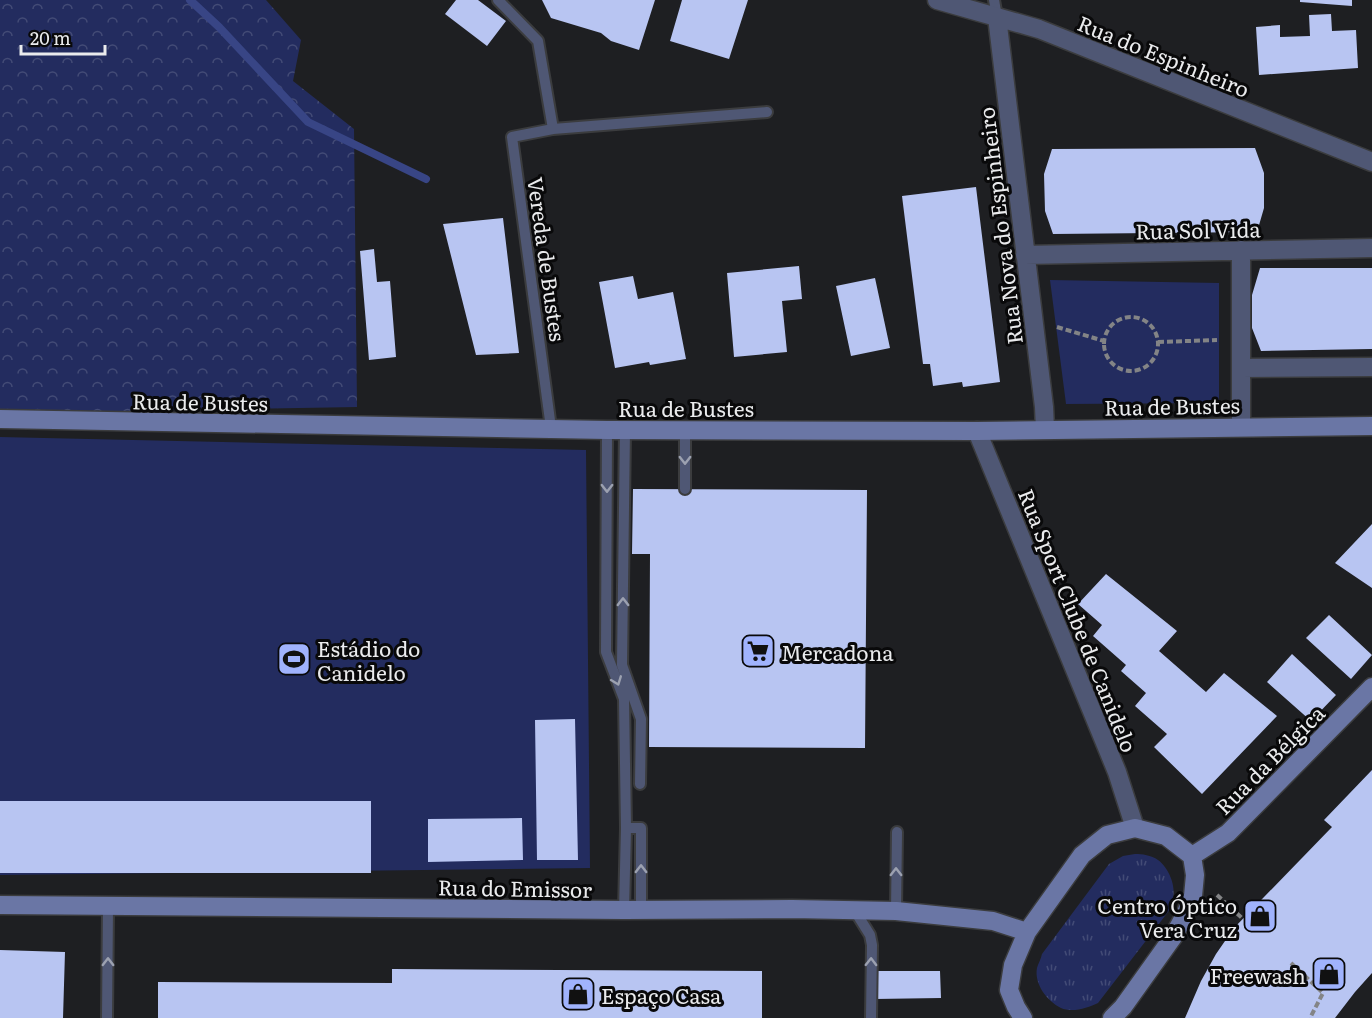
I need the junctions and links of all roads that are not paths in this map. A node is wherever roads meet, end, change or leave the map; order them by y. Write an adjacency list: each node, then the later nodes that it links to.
1 (498, 0): 5 (lane)
2 (936, 0): 3 (street, Rua do Espinheiro)
3 (995, 8): 6 (street, Rua do Espinheiro); 9 (street, Rua Nova do Espinheiro)
4 (767, 112): 5 (lane)
5 (553, 129): 15 (lane, Vereda de Bustes)
6 (1372, 162)
7 (1372, 248): 8 (street, Rua Sol Vida)
8 (1240, 250): 9 (street, Rua Sol Vida); 11 (street)
9 (1025, 255): 16 (street, Rua Nova do Espinheiro)
10 (1372, 367): 11 (street)
11 (1241, 368): 14 (street)
12 (0, 419): 15 (main road, Rua de Bustes)
13 (1372, 426): 14 (main road, Rua de Bustes)
14 (1241, 427): 16 (main road, Rua de Bustes)
15 (551, 429): 17 (main road, Rua de Bustes)
16 (1046, 429): 19 (main road, Rua de Bustes)
17 (616, 430): 18 (main road, Rua de Bustes); 22 (lane, one-way to 17); 23 (lane, one-way to 23)
18 (685, 430): 19 (main road, Rua de Bustes); 20 (lane, one-way to 20)
19 (977, 431): 24 (street, Rua Sport Clube de Canidelo)
20 (685, 489)
21 (1372, 687): 26 (main road, Rua da Bélgica)
22 (640, 784)
23 (626, 828): 29 (lane); 29 (lane, one-way to 23)
24 (1135, 828): 26 (main road); 32 (main road)
25 (897, 832): 31 (lane, one-way to 25)
26 (1191, 856): 36 (main road)
27 (0, 905): 28 (main road, Rua do Emissor)
28 (108, 906): 29 (main road, Rua do Emissor); 33 (lane, one-way to 28)
29 (633, 910): 30 (main road, Rua do Emissor)
30 (855, 911): 31 (main road, Rua do Emissor); 34 (lane, one-way to 30)
31 (896, 911): 32 (main road, Rua do Emissor)
32 (1027, 932): 35 (main road)
33 (107, 1018)
34 (871, 1018)
35 (1023, 1018)
36 (1112, 1018)

